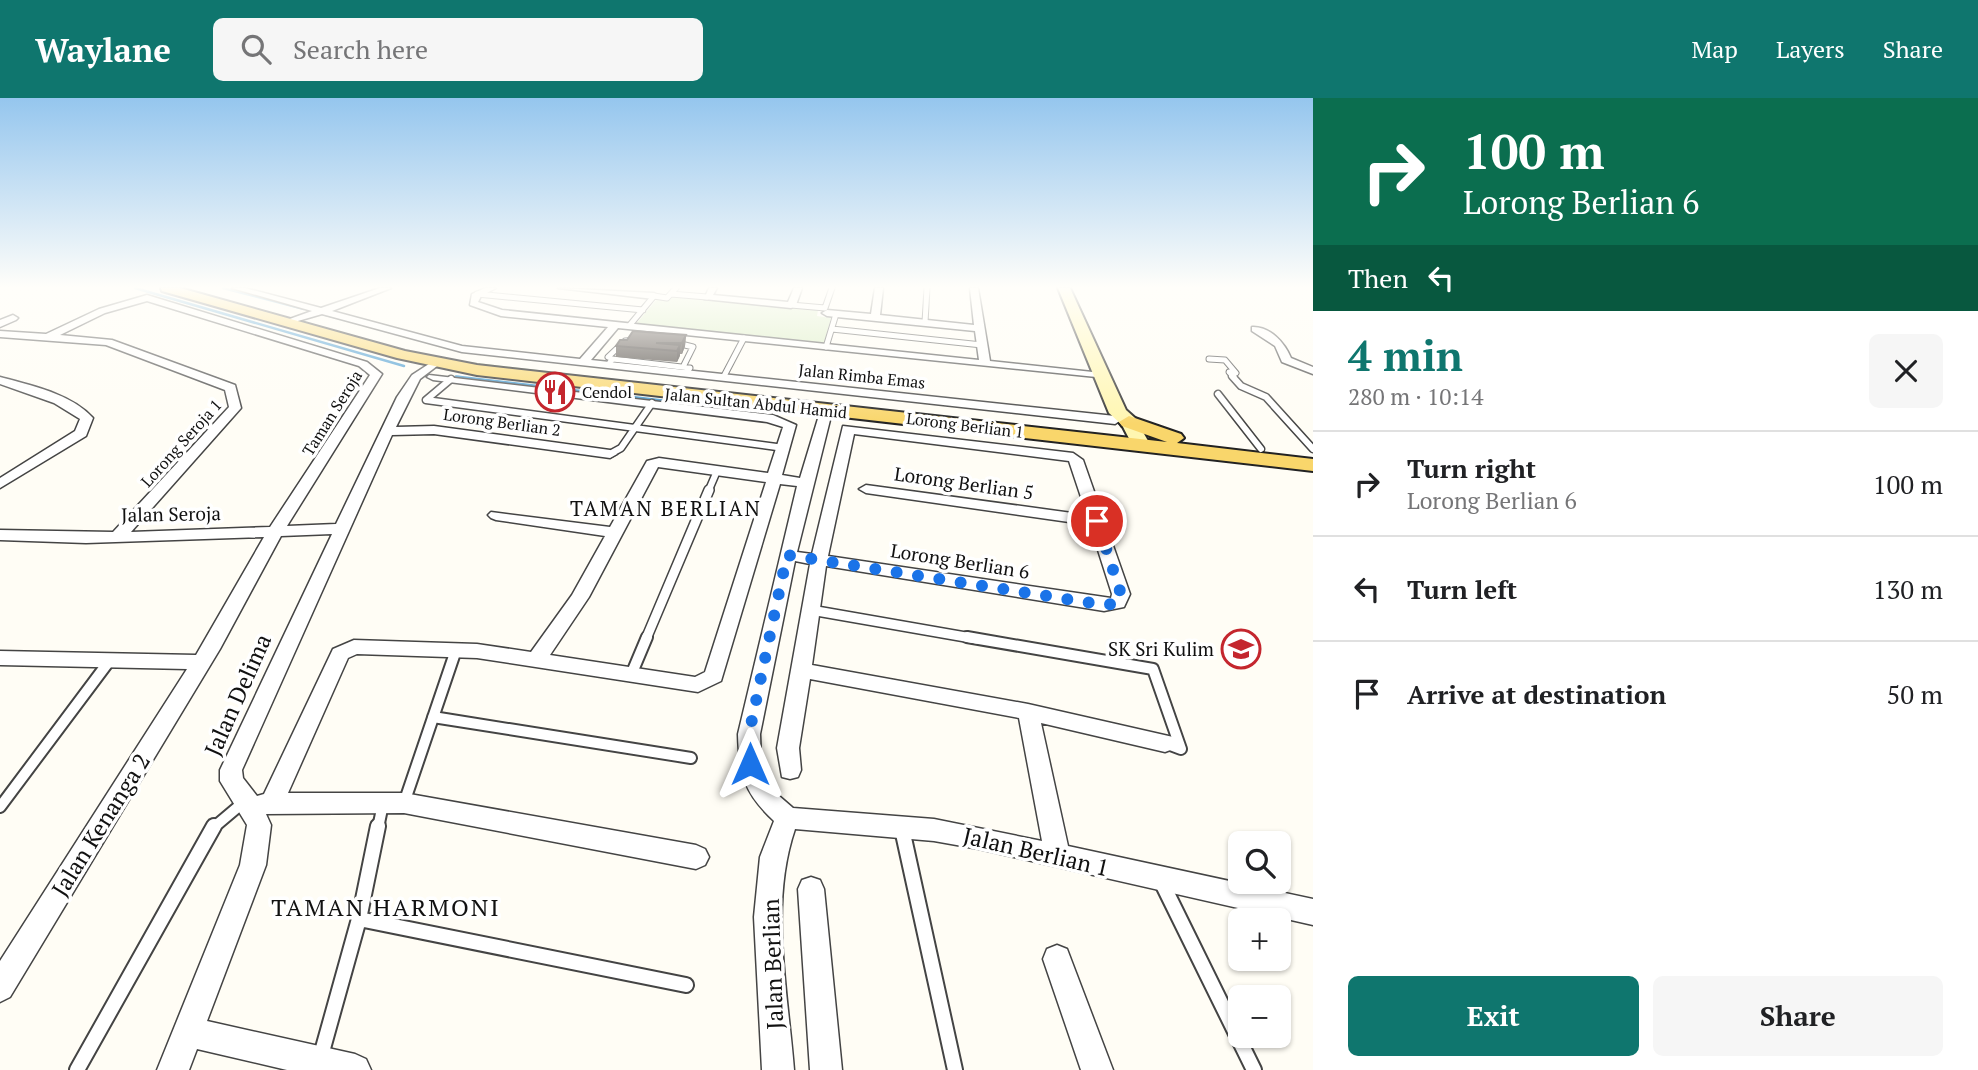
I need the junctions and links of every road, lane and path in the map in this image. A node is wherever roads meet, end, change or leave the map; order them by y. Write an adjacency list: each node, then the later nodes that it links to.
1 (56, 333): 13 (street, Taman Seroja)
2 (265, 333): 50 (street, Taman Seroja)
3 (344, 333): 19 (main road, Jalan Sultan Abdul Hamid)
4 (404, 333): 21 (street)
5 (607, 333): 21 (street)
6 (700, 333): 14 (street)
7 (831, 333): 18 (lane)
8 (873, 333): 17 (lane)
9 (980, 333): 17 (street)
10 (1084, 333): 29 (street)
11 (1263, 333): 25 (street)
12 (0, 334): 13 (street, Lorong Seroja 1)
13 (49, 337): 53 (street, Lorong Seroja 1)
14 (744, 338): 18 (street); 28 (lane)
15 (647, 341): 24 (lane)
16 (674, 343): 27 (lane)
17 (982, 345): 22 (street)
18 (826, 347): 22 (street)
19 (409, 351): 23 (main road, Jalan Sultan Abdul Hamid); 26 (main road, Jalan Sultan Abdul Hamid); 26 (main road)
20 (1209, 359): 39 (lane)
21 (584, 361): 24 (street)
22 (985, 363): 29 (street)
23 (476, 365): 24 (main road, Jalan Sultan Abdul Hamid); 26 (main road, Jalan Sultan Abdul Hamid); 33 (main road, Jalan Sultan Abdul Hamid)
24 (608, 366): 27 (main road, Jalan Sultan Abdul Hamid)
25 (1313, 371)
26 (431, 374): 32 (street); 34 (lane); 35 (street, Jalan Delima)
27 (684, 374): 28 (street, Jalan Rimba Emas); 36 (main road, Jalan Sultan Abdul Hamid)
28 (724, 376): 36 (street, Jalan Rimba Emas)
29 (1102, 376): 36 (street)
30 (0, 380): 45 (street)
31 (1218, 394): 38 (lane)
32 (652, 404): 34 (lane); 37 (street)
33 (826, 412): 36 (main road, Jalan Sultan Abdul Hamid); 44 (street)
34 (636, 428): 37 (lane); 40 (lane)
35 (389, 430): 40 (street, Lorong Berlian 2); 49 (street, Jalan Delima)
36 (1127, 431): 38 (main road, Jalan Sultan Abdul Hamid); 41 (main road, Jalan Sultan Abdul Hamid)
37 (784, 448): 43 (street)
38 (1261, 449): 39 (main road, Jalan Sultan Abdul Hamid)
39 (1313, 452)
40 (610, 454)
41 (1313, 465)
42 (717, 471): 43 (street); 51 (street); 63 (lane)
43 (772, 479): 44 (street); 63 (street)
44 (804, 483): 54 (street)
45 (0, 484)
46 (866, 489): 48 (street, Lorong Berlian 5)
47 (496, 515): 51 (street)
48 (1097, 521): 55 (street, Lorong Berlian 6); 55 (street, Lorong Berlian 1)
49 (343, 528): 50 (street, Jalan Seroja); 70 (street, Jalan Delima)
50 (275, 532): 53 (street, Jalan Seroja); 60 (street, Jalan Kenanga 2)
51 (615, 533): 59 (street)
52 (0, 535): 53 (street, Jalan Seroja)
53 (118, 537)
54 (787, 555): 55 (street, Lorong Berlian 6); 72 (street)
55 (819, 560): 56 (street)
56 (811, 610): 62 (street); 66 (lane)
57 (456, 650): 59 (street); 65 (lane); 70 (street)
58 (110, 660): 60 (street); 61 (street); 71 (lane)
59 (536, 660): 63 (street)
60 (202, 662): 82 (street, Jalan Kenanga 2)
61 (4, 663)
62 (800, 670): 64 (street); 68 (street)
63 (631, 675)
64 (1028, 712): 66 (street); 74 (street)
65 (433, 717): 67 (lane); 69 (lane)
66 (1165, 743)
67 (691, 758)
68 (789, 770)
69 (393, 802): 70 (street); 75 (street); 79 (lane)
70 (257, 804): 83 (street, Jalan Delima); 85 (lane)
71 (0, 807)
72 (788, 818): 73 (street, Jalan Berlian 1); 88 (street, Jalan Berlian)
73 (902, 828): 74 (street, Jalan Berlian 1); 90 (lane)
74 (1058, 856): 76 (street, Jalan Berlian 1)
75 (696, 858)
76 (1160, 880): 78 (street, Jalan Berlian 1); 92 (lane)
77 (811, 889): 89 (street)
78 (1313, 912)
79 (359, 919): 81 (lane); 84 (lane)
80 (1058, 958): 91 (street)
81 (686, 985)
82 (0, 987)
83 (188, 1032): 84 (street); 86 (street, Jalan Delima)
84 (319, 1062): 87 (street)
85 (77, 1070)
86 (173, 1070)
87 (355, 1070)
88 (778, 1070)
89 (826, 1070)
90 (955, 1070)
91 (1097, 1070)
92 (1254, 1070)

